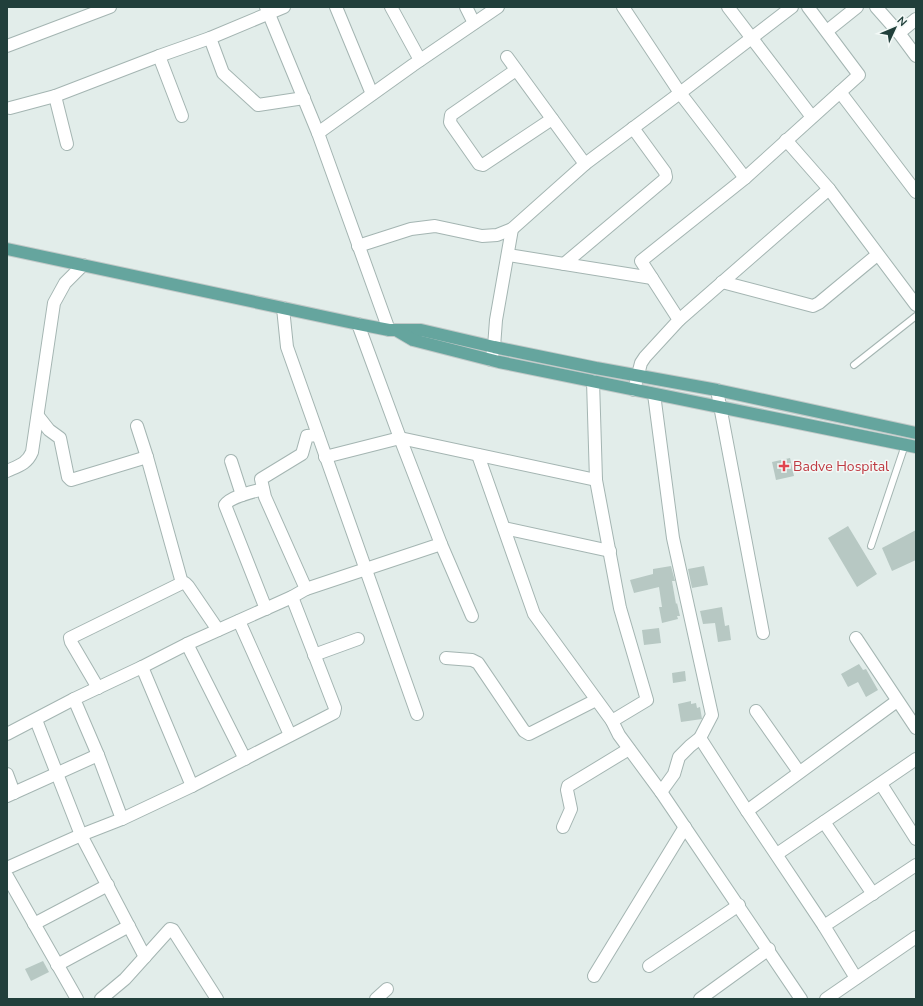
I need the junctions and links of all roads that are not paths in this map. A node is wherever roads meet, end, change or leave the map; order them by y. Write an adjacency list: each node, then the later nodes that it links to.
1 (110, 7): 20 (street)
2 (284, 7): 13 (street)
3 (336, 7): 28 (street)
4 (392, 7): 24 (street)
5 (466, 7): 15 (street)
6 (498, 7): 15 (street)
7 (624, 7): 27 (street)
8 (728, 7): 19 (street)
9 (792, 7): 19 (street)
10 (808, 7): 16 (street)
11 (856, 7): 16 (street)
12 (876, 7): 17 (street)
13 (268, 11): 18 (street); 30 (street)
14 (916, 19): 17 (street)
15 (474, 23): 24 (street)
16 (827, 31): 26 (street)
17 (899, 34): 22 (street)
18 (210, 38): 21 (street); 30 (street)
19 (752, 38): 27 (street); 33 (street)
20 (7, 46)
21 (159, 56): 29 (street); 32 (street)
22 (916, 56)
23 (506, 57): 25 (street)
24 (420, 60): 28 (street)
25 (516, 70): 34 (street); 34 (street)
26 (840, 92): 33 (street); 42 (street)
27 (680, 93): 35 (street); 40 (street)
28 (372, 94): 36 (street)
29 (55, 96): 31 (street); 38 (street)
30 (304, 98): 36 (street)
31 (10, 108)
32 (182, 116)
33 (812, 117): 37 (street)
34 (552, 119): 39 (street)
35 (633, 128): 39 (street); 48 (street)
36 (318, 133): 44 (street)
37 (786, 140): 40 (street); 41 (street)
38 (67, 144)
39 (585, 164): 43 (street)
40 (745, 178): 50 (street)
41 (829, 189): 47 (street); 51 (street)
42 (916, 192)
43 (512, 229): 44 (street); 46 (street)
44 (358, 246): 57 (street)
45 (7, 249): 49 (main road)
46 (508, 255): 48 (street); 58 (street)
47 (877, 255): 51 (street); 52 (street)
48 (564, 264): 50 (street)
49 (83, 265): 53 (main road); 67 (street)
50 (652, 278): 55 (street)
51 (722, 282): 55 (street)
52 (916, 305)
53 (283, 308): 56 (main road); 70 (street)
54 (916, 316): 60 (lane)
55 (679, 320): 61 (street)
56 (358, 324): 57 (main road); 71 (street)
57 (393, 330): 58 (main road); 59 (main road)
58 (494, 347): 59 (street); 61 (main road)
59 (491, 360): 62 (main road)
60 (854, 365)
61 (637, 376): 63 (street); 64 (main road)
62 (593, 381): 63 (main road); 78 (street)
63 (634, 390): 65 (main road)
64 (717, 390): 66 (street); 69 (main road)
65 (654, 394): 66 (main road); 111 (street)
66 (720, 408): 72 (main road); 93 (street)
67 (38, 416): 74 (street); 77 (street)
68 (137, 426): 74 (street)
69 (916, 433)
70 (318, 435): 75 (street); 79 (street)
71 (400, 438): 73 (street); 75 (street); 82 (street)
72 (910, 446): 83 (lane)
73 (478, 455): 78 (street); 81 (street)
74 (147, 457): 86 (street)
75 (325, 457): 85 (street)
76 (231, 461): 80 (street)
77 (7, 471)
78 (596, 480): 84 (street)
79 (263, 489): 80 (street); 87 (street)
80 (242, 495): 89 (street)
81 (504, 528): 84 (street); 102 (street)
82 (441, 544): 85 (street); 90 (street)
83 (871, 546)
84 (610, 551): 107 (street)
85 (366, 569): 87 (street); 105 (street)
86 (182, 583): 92 (street); 100 (street)
87 (306, 589): 88 (street)
88 (292, 597): 89 (street); 97 (street)
89 (266, 609): 91 (street)
90 (472, 616)
91 (239, 621): 92 (street); 110 (street)
92 (218, 630): 96 (street)
93 (763, 633)
94 (856, 638): 103 (street)
95 (358, 639): 97 (street)
96 (187, 644): 99 (street); 114 (street)
97 (314, 655): 110 (street)
98 (446, 658): 102 (street)
99 (142, 667): 100 (street); 120 (street)
100 (98, 688): 101 (street)
101 (74, 699): 106 (street); 113 (street)
102 (596, 700): 107 (street)
103 (897, 701): 108 (street); 116 (street)
104 (756, 711): 116 (street)
105 (417, 714)
106 (36, 720): 109 (street); 118 (street)
107 (612, 721): 112 (street)
108 (916, 728)
109 (7, 734)
110 (290, 735): 114 (street)
111 (700, 738): 121 (street); 123 (street)
112 (629, 749): 121 (street); 126 (street)
113 (98, 755): 118 (street); 124 (street)
114 (245, 759): 120 (street)
115 (916, 759): 119 (street)
116 (799, 772): 123 (street)
117 (7, 774): 122 (street)
118 (57, 774): 122 (street); 128 (street)
119 (881, 784): 125 (street); 129 (street)
120 (192, 786): 124 (street)
121 (661, 792): 127 (street)
122 (10, 794)
123 (747, 811): 130 (street)
124 (122, 819): 128 (street)
125 (824, 822): 130 (street); 135 (street)
126 (563, 827)
127 (685, 827): 136 (street); 145 (street)
128 (82, 835): 132 (street); 134 (street)
129 (916, 839)
130 (777, 854): 139 (street)
131 (916, 865): 135 (street)
132 (7, 868)
133 (7, 876): 137 (street)
134 (108, 885): 137 (street); 138 (street)
135 (873, 894): 139 (street)
136 (739, 906): 141 (street); 144 (street)
137 (34, 924): 143 (street)
138 (129, 926): 142 (street); 143 (street)
139 (824, 926): 146 (street)
140 (916, 937): 146 (street)
141 (769, 949): 152 (street); 153 (street)
142 (145, 957): 149 (street); 150 (street)
143 (57, 965): 148 (street)
144 (649, 966)
145 (594, 976)
146 (856, 978): 154 (street)
147 (387, 989): 151 (street)
148 (77, 999)
149 (101, 999)
150 (217, 999)
151 (376, 999)
152 (700, 999)
153 (801, 999)
154 (826, 999)

